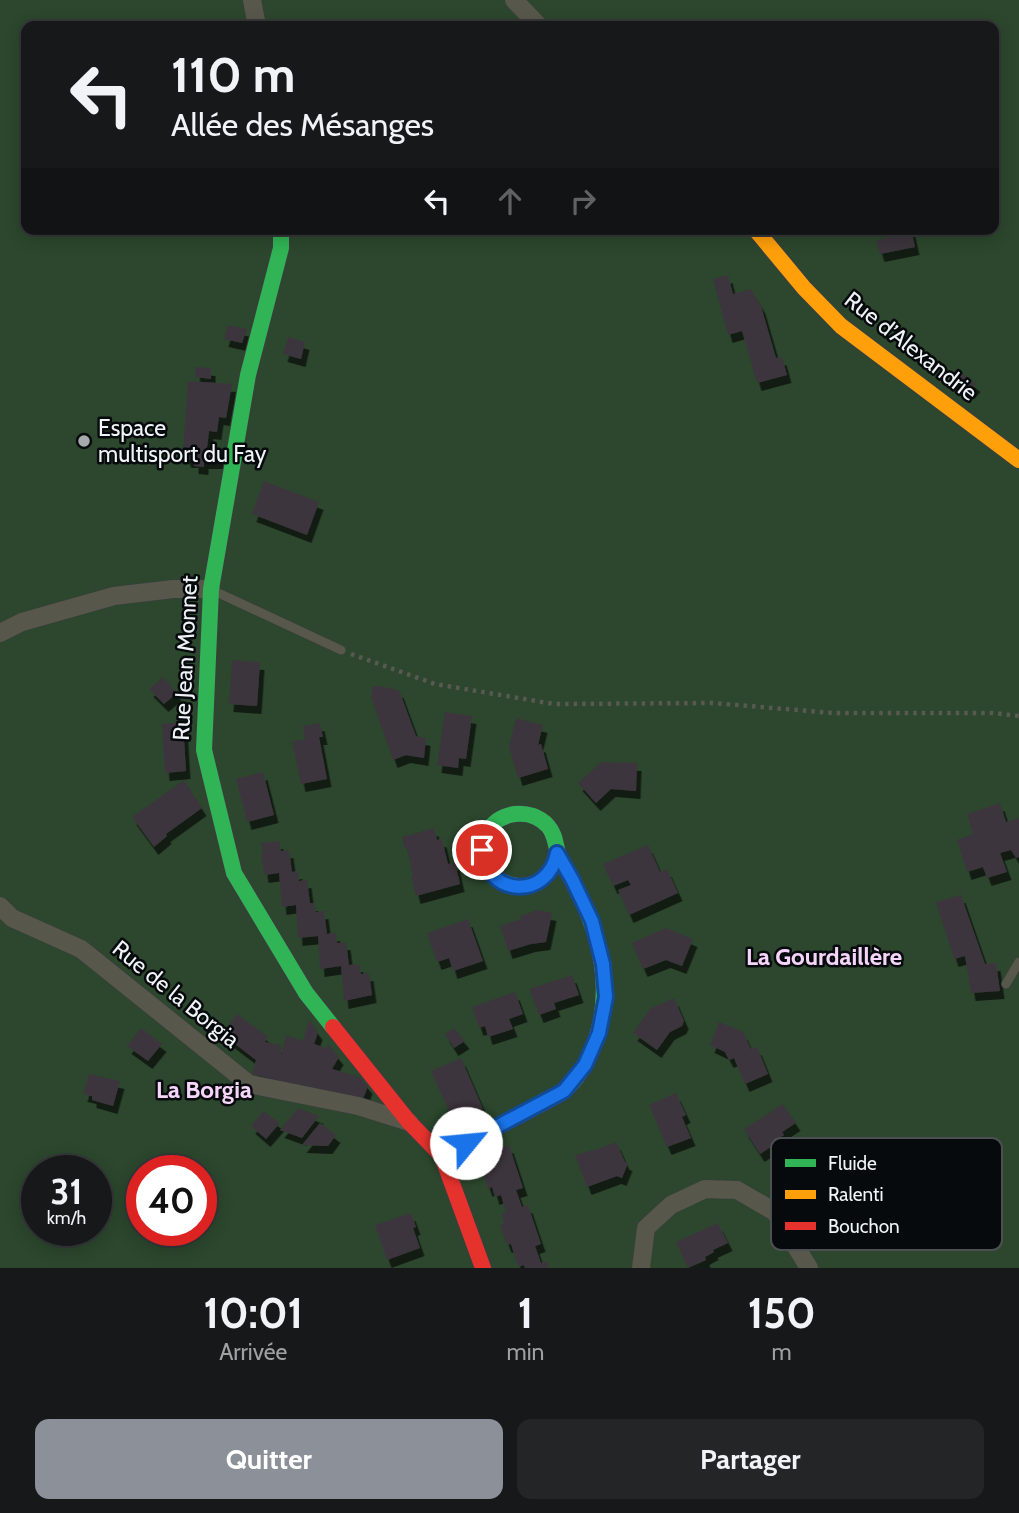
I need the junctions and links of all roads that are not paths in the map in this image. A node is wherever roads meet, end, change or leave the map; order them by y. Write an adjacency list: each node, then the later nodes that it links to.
1 (252, 0): 3 (street)
2 (514, 0): 4 (street)
3 (256, 21)
4 (534, 21)
5 (281, 235): 8 (street, Rue Jean Monnet)
6 (759, 235): 7 (street, Rue d’Alexandrie)
7 (1019, 460)
8 (211, 589): 9 (street); 10 (lane); 15 (street, Rue Jean Monnet)
9 (0, 633)
10 (341, 650)
11 (557, 853): 11 (street); 16 (street)
12 (0, 906): 15 (street, Rue de la Borgia)
13 (1019, 962): 14 (lane)
14 (1006, 984)
15 (410, 1122): 16 (street, Rue Jean Monnet)
16 (442, 1156): 19 (street, Rue Jean Monnet)
17 (771, 1210): 20 (street)
18 (798, 1250): 21 (street)
19 (483, 1268)
20 (641, 1268)
21 (809, 1268)

